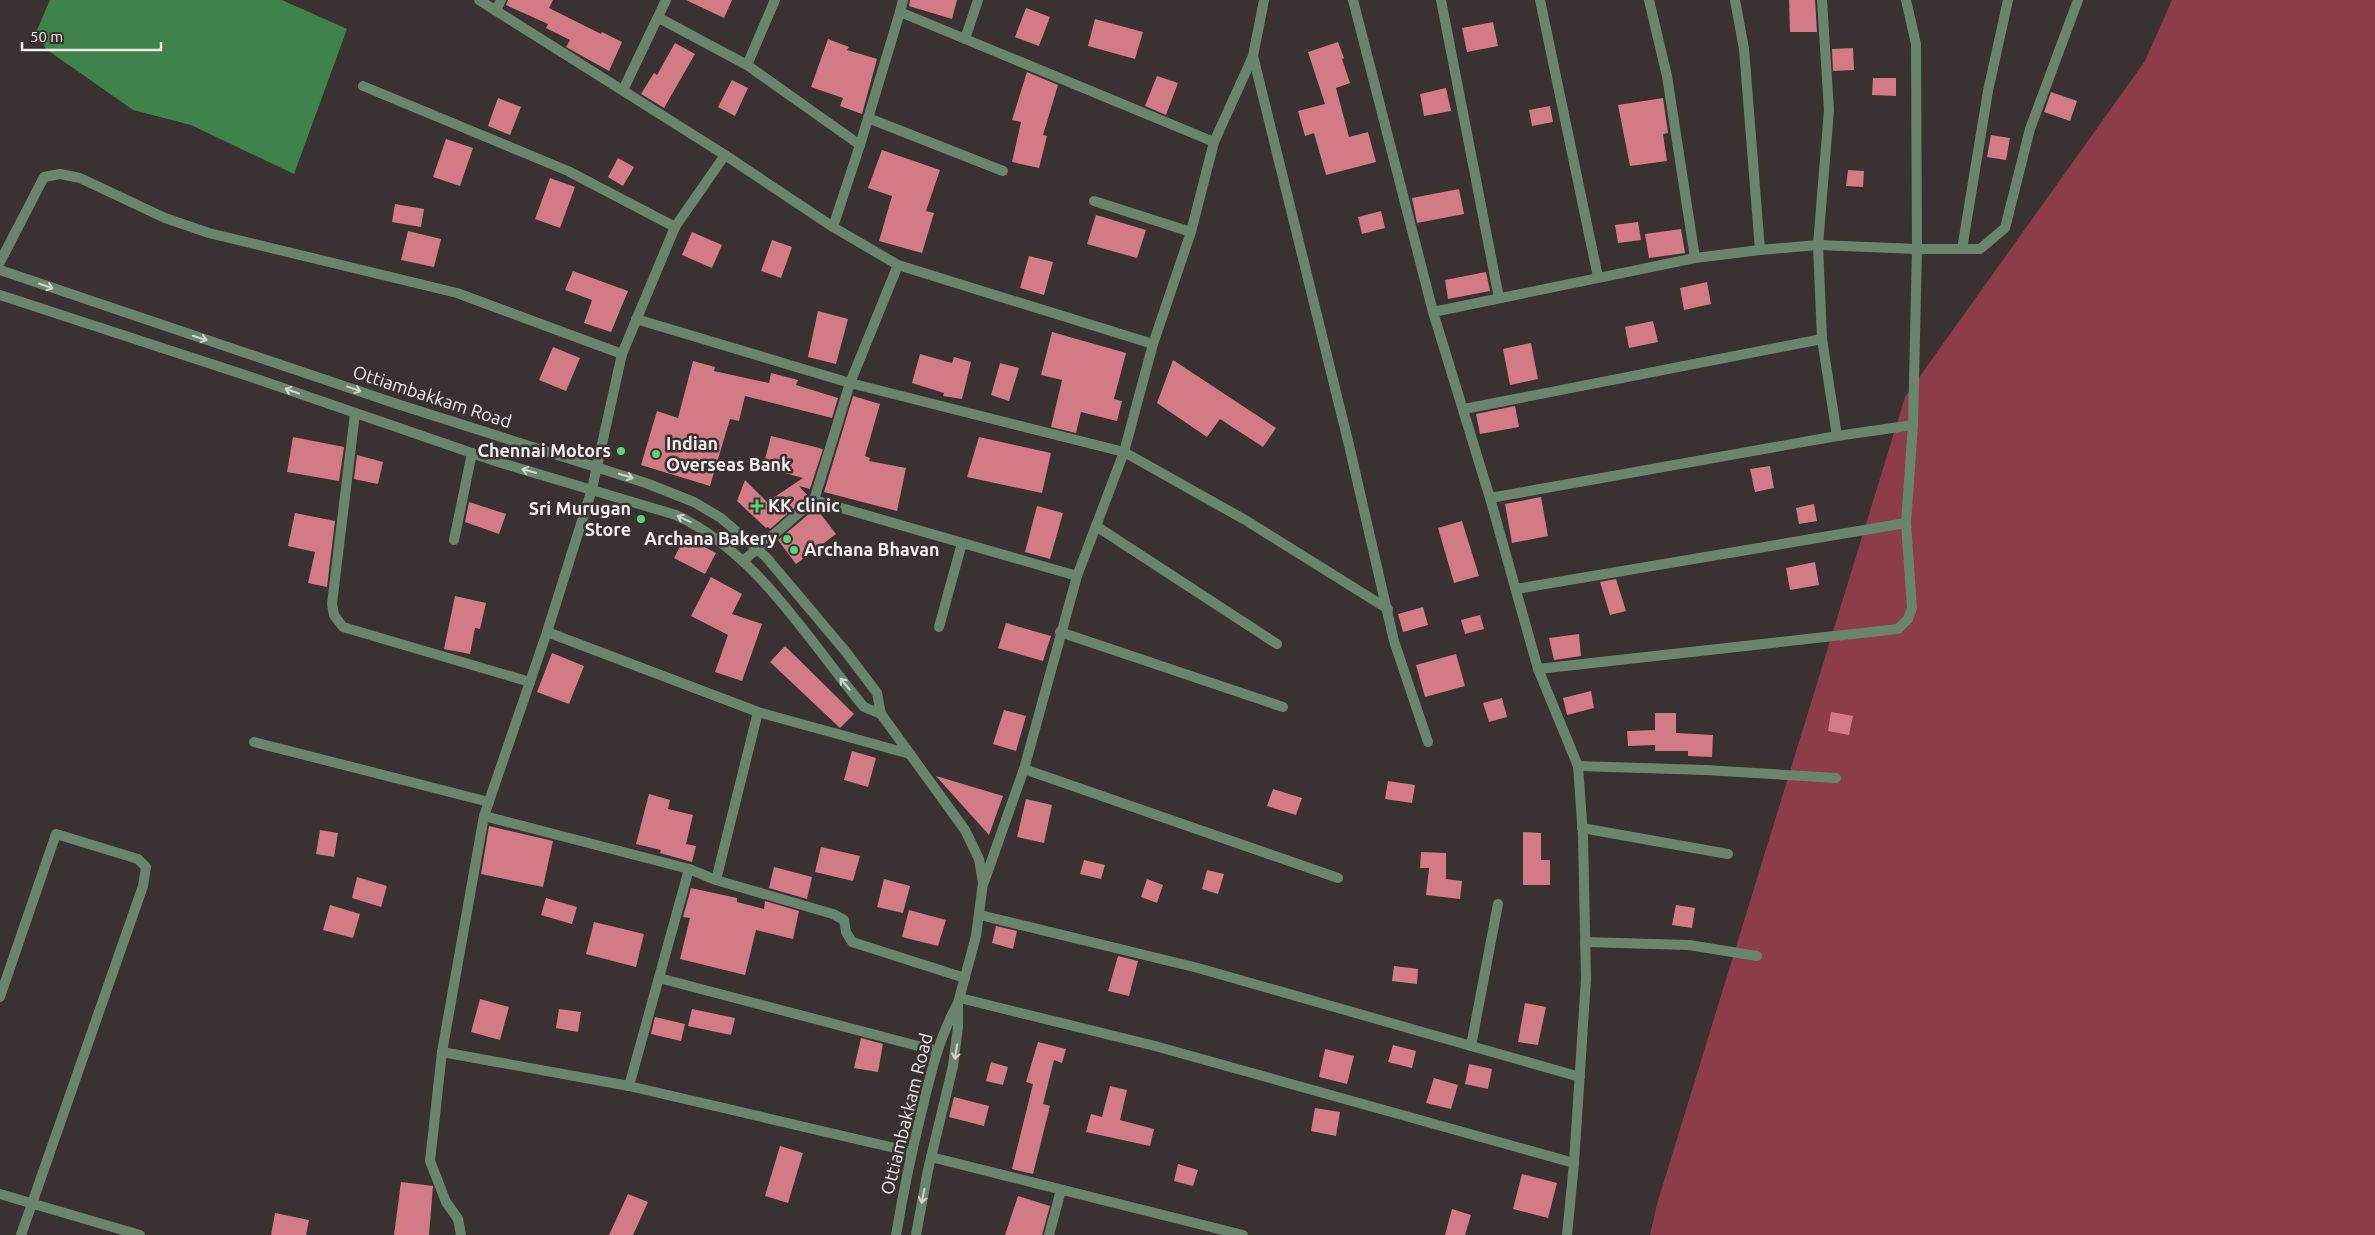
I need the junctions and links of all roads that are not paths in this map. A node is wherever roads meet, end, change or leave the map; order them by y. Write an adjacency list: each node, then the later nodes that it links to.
1 (479, 0): 17 (street)
2 (501, 0): 17 (street)
3 (666, 0): 19 (street)
4 (775, 0): 22 (street)
5 (903, 0): 18 (street)
6 (978, 0): 20 (street)
7 (1264, 0): 21 (street)
8 (1353, 0): 45 (street)
9 (1441, 0): 44 (street)
10 (1540, 0): 42 (street)
11 (1650, 0): 38 (street)
12 (1735, 0): 36 (street)
13 (1822, 0): 34 (street)
14 (1906, 0): 37 (street)
15 (2008, 0): 35 (street)
16 (2078, 0): 35 (street)
17 (496, 11): 24 (street)
18 (900, 12): 20 (street); 25 (street)
19 (659, 18): 22 (street); 24 (street)
20 (965, 39): 26 (street)
21 (1253, 56): 26 (street); 69 (street)
22 (747, 66): 27 (street)
23 (363, 86): 31 (street)
24 (622, 90): 28 (street)
25 (868, 118): 27 (street); 29 (street)
26 (1214, 142): 33 (street)
27 (860, 145): 32 (street)
28 (726, 155): 31 (street); 32 (street)
29 (1003, 171)
30 (1094, 201): 33 (street)
31 (675, 227): 46 (street)
32 (833, 228): 40 (street)
33 (1191, 232): 48 (street)
34 (1818, 245): 36 (street); 37 (street); 47 (street)
35 (1962, 249): 37 (street)
36 (1760, 250): 38 (street)
37 (1917, 250): 53 (street)
38 (1695, 258): 42 (street)
39 (0, 262): 49 (street)
40 (898, 265): 48 (street); 50 (street)
41 (0, 270): 57 (street, Ottiambakkam Road, one-way to 57)
42 (1598, 277): 44 (street)
43 (0, 295): 52 (street, Ottiambakkam Road, one-way to 43)
44 (1499, 298): 45 (street)
45 (1432, 312): 51 (street)
46 (636, 319): 49 (street); 50 (street)
47 (1822, 339): 51 (street); 54 (street)
48 (1153, 344): 55 (street)
49 (622, 354): 57 (street)
50 (850, 383): 55 (street); 60 (street)
51 (1464, 410): 59 (street)
52 (355, 414): 56 (street, Ottiambakkam Road); 75 (street)
53 (1913, 425): 54 (street); 61 (street)
54 (1837, 436): 59 (street)
55 (1124, 452): 62 (street); 69 (street)
56 (472, 453): 58 (street, Ottiambakkam Road, one-way to 56); 63 (street)
57 (596, 467): 58 (street); 65 (street, Ottiambakkam Road, one-way to 65)
58 (592, 489): 66 (street, Ottiambakkam Road, one-way to 58); 71 (street)
59 (1490, 498): 68 (street)
60 (814, 500): 64 (street); 65 (street)
61 (1906, 524): 68 (street); 74 (street)
62 (1096, 526): 67 (street); 73 (street)
63 (454, 540)
64 (962, 543): 67 (street); 70 (street)
65 (757, 549): 66 (street); 78 (street, Ottiambakkam Road)
66 (743, 561): 78 (street, Ottiambakkam Road, one-way to 66)
67 (1077, 576): 72 (street)
68 (1516, 589): 74 (street)
69 (1388, 609): 80 (street)
70 (939, 627)
71 (548, 632): 75 (street); 77 (street)
72 (1060, 632): 76 (street); 83 (street)
73 (1277, 644)
74 (1538, 668): 82 (street)
75 (530, 682): 85 (street)
76 (1284, 707)
77 (758, 712): 81 (street); 91 (street)
78 (881, 714): 81 (street, Ottiambakkam Road)
79 (254, 742): 85 (street)
80 (1428, 742)
81 (910, 754): 92 (street, Ottiambakkam Road)
82 (1578, 766): 84 (street); 87 (street)
83 (1024, 769): 90 (street); 92 (street)
84 (1836, 778)
85 (489, 802): 86 (street)
86 (484, 816): 89 (street); 103 (street)
87 (1582, 828): 88 (street); 95 (street)
88 (1728, 854)
89 (689, 868): 91 (street); 97 (street)
90 (1338, 878)
91 (716, 880): 98 (street)
92 (984, 883): 94 (street, Ottiambakkam Road)
93 (1498, 904): 101 (street)
94 (980, 915): 98 (street, Ottiambakkam Road); 101 (street)
95 (1586, 942): 96 (street); 104 (street)
96 (1757, 956)
97 (659, 978): 102 (street); 105 (street)
98 (965, 978): 100 (street, Ottiambakkam Road)
99 (0, 997): 111 (street)
100 (959, 1000): 102 (street, Ottiambakkam Road); 107 (street, Ottiambakkam Road, one-way to 107); 108 (street)
101 (1471, 1046): 104 (street)
102 (937, 1051): 106 (street, Ottiambakkam Road)
103 (442, 1052): 105 (street); 114 (street)
104 (1580, 1077): 108 (street)
105 (629, 1086): 106 (street)
106 (912, 1152): 115 (street, Ottiambakkam Road)
107 (931, 1157): 109 (street); 116 (street, Ottiambakkam Road, one-way to 116)
108 (1574, 1163): 119 (street)
109 (1062, 1190): 117 (street); 118 (street)
110 (0, 1194): 111 (street)
111 (30, 1203): 112 (street); 113 (street)
112 (21, 1235)
113 (140, 1235)
114 (461, 1235)
115 (896, 1235)
116 (916, 1235)
117 (1049, 1235)
118 (1242, 1235)
119 (1567, 1235)

